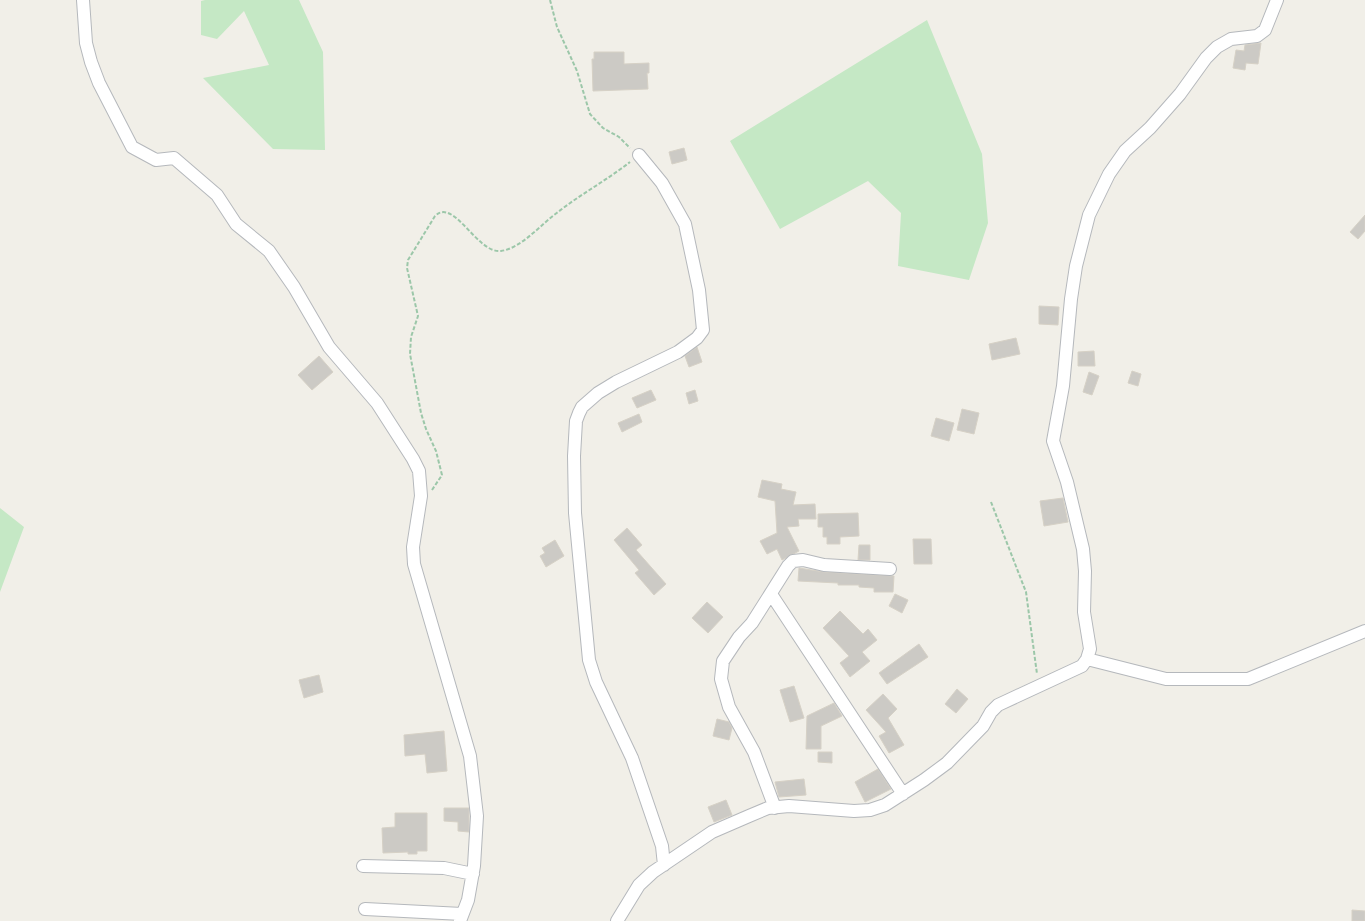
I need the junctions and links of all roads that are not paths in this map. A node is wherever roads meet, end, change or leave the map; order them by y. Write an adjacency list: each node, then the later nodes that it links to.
1 (83, 0): 12 (street)
2 (1277, 0): 7 (street)
3 (639, 155): 10 (street)
4 (890, 569): 5 (street)
5 (771, 594): 8 (street); 9 (street)
6 (1365, 631): 7 (street)
7 (1087, 659): 8 (street)
8 (903, 794): 9 (street)
9 (775, 808): 10 (street)
10 (664, 864): 15 (street)
11 (364, 866): 12 (street)
12 (473, 874): 14 (street)
13 (365, 908): 14 (street)
14 (461, 918)
15 (618, 921)

